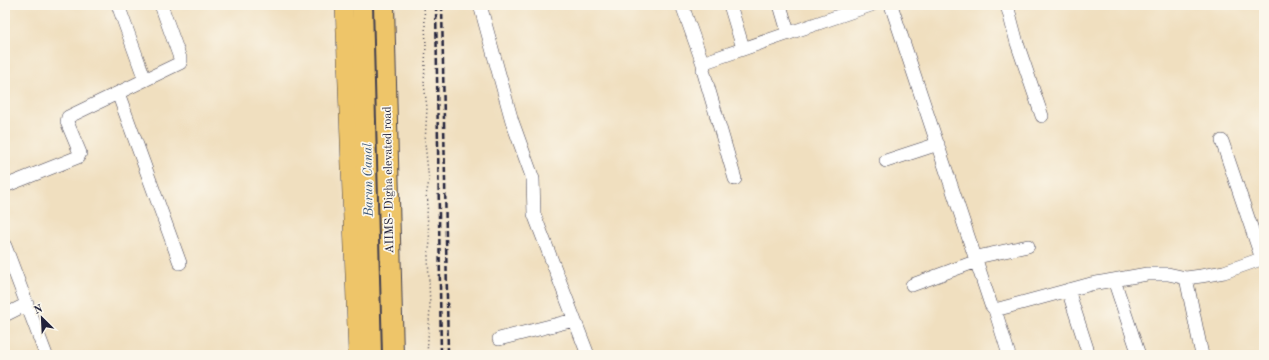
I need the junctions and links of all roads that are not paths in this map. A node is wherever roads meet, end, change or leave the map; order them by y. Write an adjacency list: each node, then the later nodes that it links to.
1 (118, 5): 16 (street)
2 (161, 5): 16 (street)
3 (344, 5): 40 (main road)
4 (362, 5): 41 (highway, AIIMS- Digha elevated road)
5 (384, 5): 42 (highway, AIIMS- Digha elevated road)
6 (480, 5): 37 (street)
7 (682, 5): 15 (street)
8 (730, 5): 14 (street)
9 (780, 5): 13 (street)
10 (871, 5): 13 (street)
11 (891, 5): 20 (street)
12 (1007, 5): 18 (street)
13 (788, 32): 14 (street)
14 (743, 48): 15 (street)
15 (703, 64): 22 (street)
16 (145, 80): 17 (street)
17 (118, 93): 23 (street); 28 (street)
18 (1042, 116)
19 (1222, 141): 27 (street)
20 (938, 144): 21 (street); 26 (street)
21 (886, 161)
22 (735, 179)
23 (5, 186)
24 (5, 246): 29 (street)
25 (1028, 246): 26 (street)
26 (977, 259): 32 (street); 35 (street)
27 (1263, 259): 30 (street)
28 (180, 263)
29 (10, 272): 34 (street)
30 (1186, 278): 31 (street); 47 (street)
31 (1114, 280): 33 (street); 46 (street)
32 (912, 285)
33 (1068, 290): 35 (street); 45 (street)
34 (27, 304): 36 (street); 39 (street)
35 (995, 310): 44 (street)
36 (5, 315)
37 (574, 320): 38 (street); 43 (street)
38 (499, 339)
39 (46, 355)
40 (358, 355)
41 (371, 355)
42 (393, 355)
43 (588, 355)
44 (1009, 355)
45 (1089, 355)
46 (1139, 355)
47 (1202, 355)

